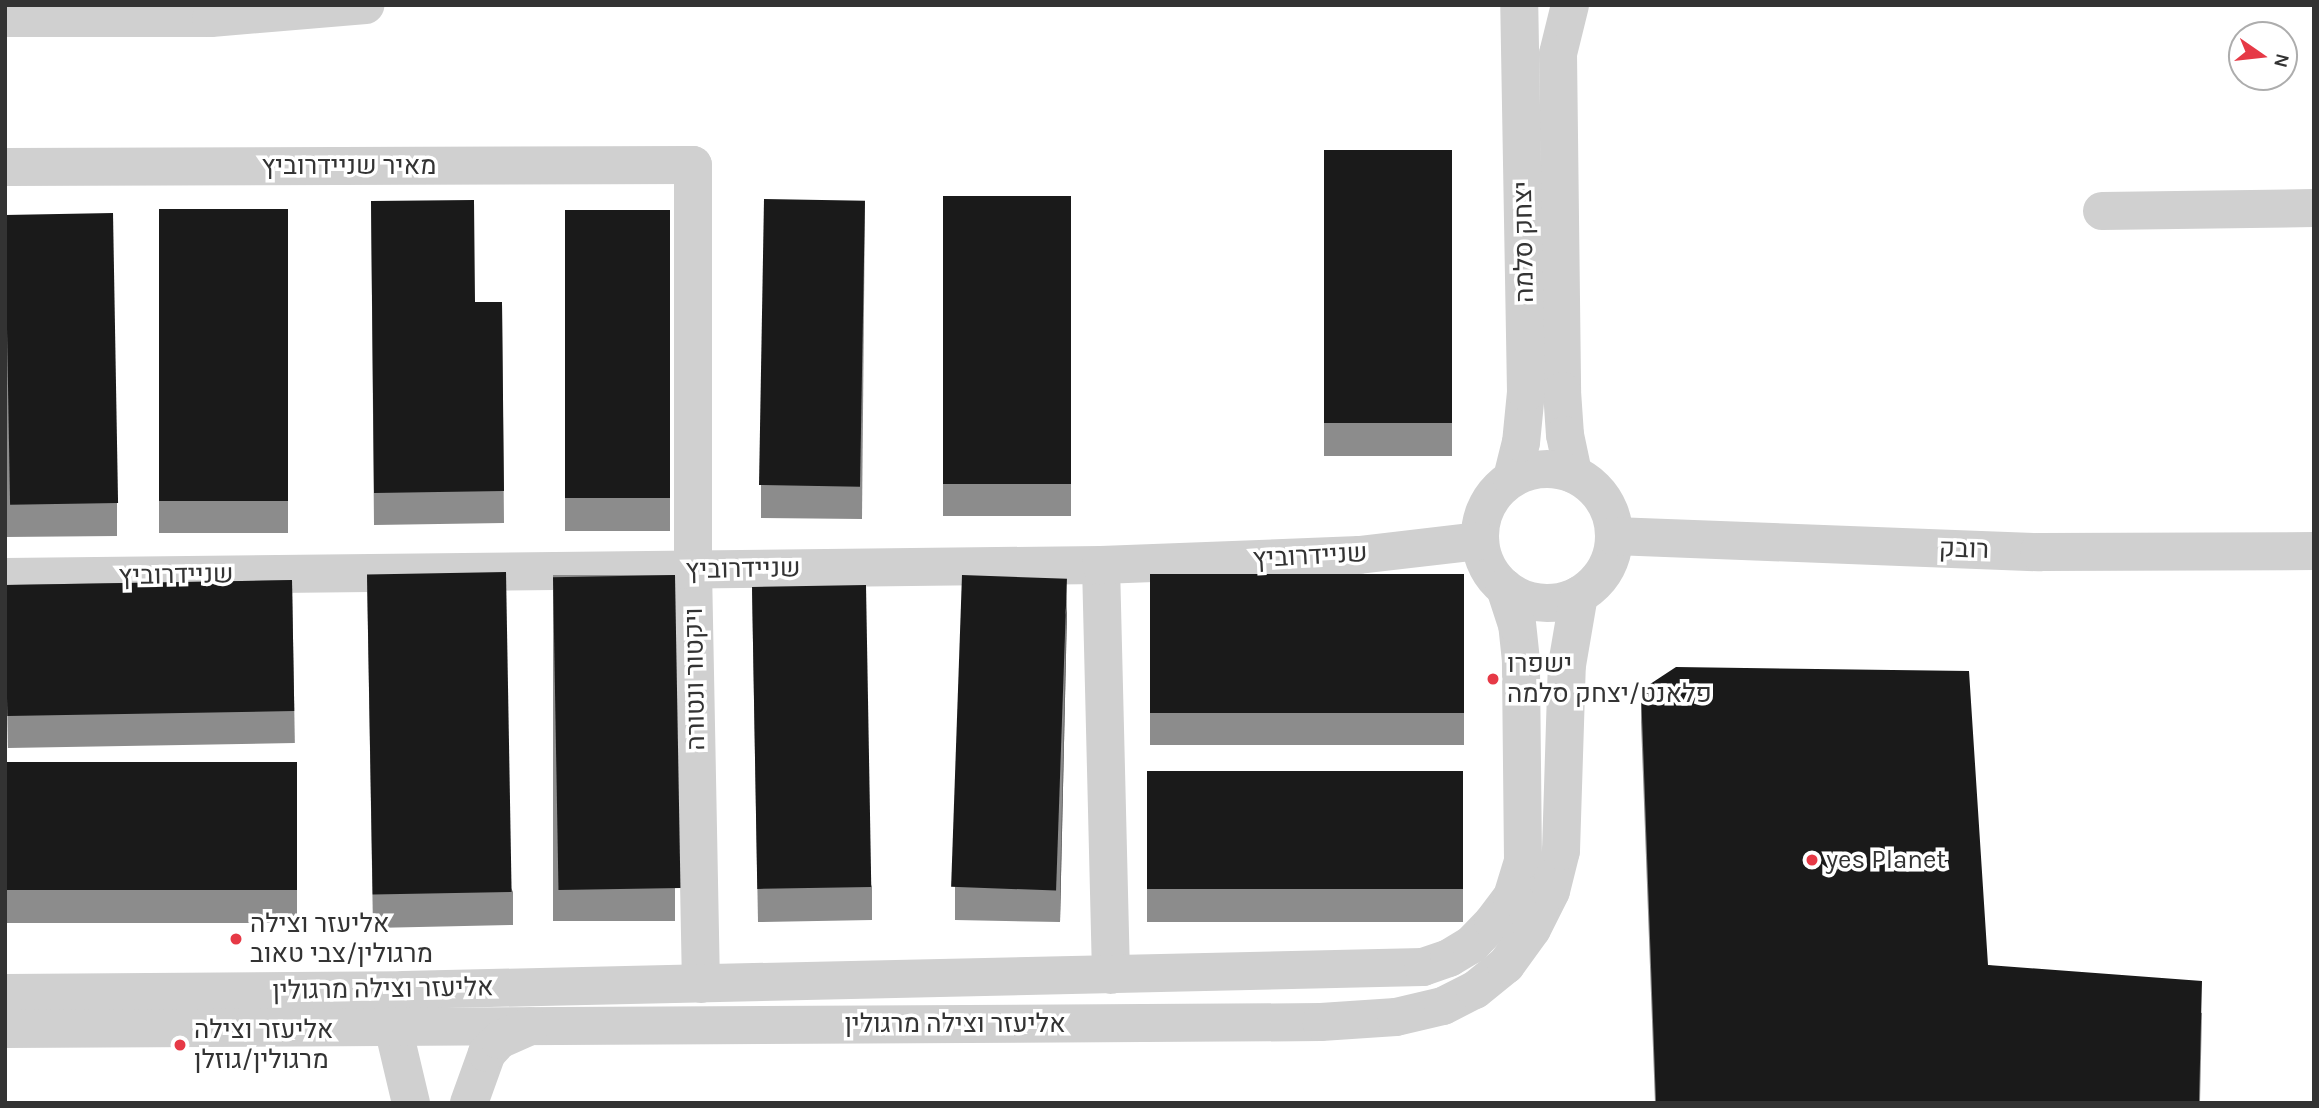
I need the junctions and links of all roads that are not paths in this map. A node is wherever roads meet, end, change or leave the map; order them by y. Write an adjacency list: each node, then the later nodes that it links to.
1 (365, 5): 4 (street)
2 (1519, 5): 10 (street, יצחק סלמה)
3 (1570, 5): 9 (street, יצחק סלמה)
4 (5, 18)
5 (694, 165): 6 (street, מאיר שניידרוביץ); 15 (street, ויקטור ונטורה)
6 (5, 167)
7 (2314, 208): 8 (street)
8 (2102, 211)
9 (1573, 474): 10 (street); 11 (street)
10 (1512, 478): 12 (street)
11 (1614, 536): 13 (street, רובק); 18 (street)
12 (1480, 541): 14 (street, שניידרוביץ); 17 (street)
13 (2314, 551)
14 (1101, 565): 15 (street, שניידרוביץ); 19 (street)
15 (693, 569): 16 (street, שניידרוביץ); 20 (street, ויקטור ונטורה)
16 (5, 577)
17 (1504, 589): 18 (street); 19 (street, אליעזר וצילה מרגולין)
18 (1579, 595): 23 (street, אליעזר וצילה מרגולין)
19 (1111, 975): 20 (street, אליעזר וצילה מרגולין)
20 (701, 984): 21 (street, אליעזר וצילה מרגולין)
21 (403, 990): 22 (street, אליעזר וצילה מרגולין); 24 (street)
22 (5, 993)
23 (530, 1026): 24 (street, אליעזר וצילה מרגולין); 27 (street)
24 (393, 1027): 25 (street, אליעזר וצילה מרגולין); 26 (street)
25 (5, 1029)
26 (411, 1103)
27 (468, 1103)

